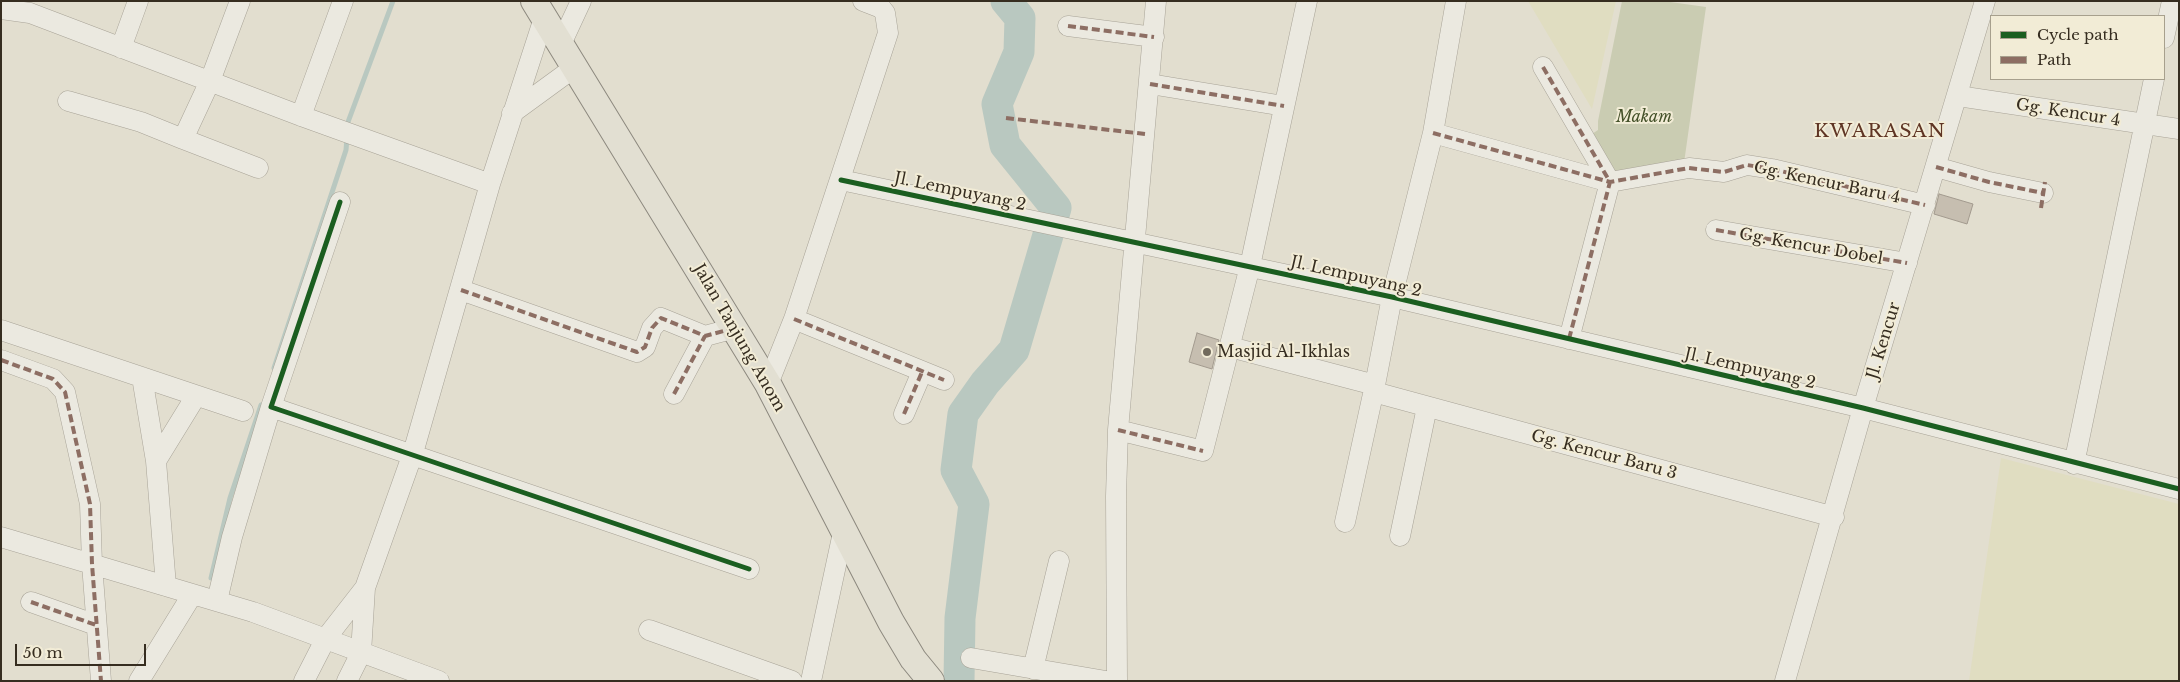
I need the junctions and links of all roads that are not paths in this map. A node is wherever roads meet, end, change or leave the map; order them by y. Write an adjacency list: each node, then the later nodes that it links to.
1 (138, 1): 18 (street)
2 (240, 1): 22 (street)
3 (342, 1): 28 (street)
4 (581, 1): 17 (street)
5 (863, 1): 35 (street)
6 (1156, 1): 16 (street)
7 (1307, 1): 26 (street)
8 (1456, 1): 31 (street)
9 (1985, 1): 24 (street, Jl. Kencur)
10 (2172, 1): 15 (street)
11 (32, 7): 12 (street); 18 (street)
12 (1, 9)
13 (539, 10): 17 (main road, Jalan Tanjung Anom); 27 (street)
14 (1068, 26): 16 (street)
15 (2165, 33)
16 (1154, 37): 23 (street)
17 (561, 44): 19 (main road, Jalan Tanjung Anom)
18 (121, 48): 22 (street)
19 (575, 67): 27 (street); 48 (main road, Jalan Tanjung Anom)
20 (1543, 67): 36 (street)
21 (2154, 80): 29 (street)
22 (210, 81): 28 (street); 32 (street)
23 (1150, 84): 26 (street); 42 (street)
24 (1958, 96): 29 (street, Gg. Kencur 4); 33 (street, Jl. Kencur)
25 (68, 102): 32 (street)
26 (1284, 106): 44 (street)
27 (512, 113): 37 (street)
28 (301, 116): 37 (street)
29 (2143, 125): 30 (street, Gg. Kencur 4); 69 (street)
30 (2179, 129)
31 (1432, 133): 36 (street); 46 (street)
32 (183, 139): 34 (street)
33 (1936, 167): 38 (street); 40 (street, Jl. Kencur)
34 (258, 168)
35 (841, 180): 42 (street, Jl. Lempuyang 2); 47 (street)
36 (1610, 182): 40 (street, Gg. Kencur Baru 4); 51 (street)
37 (490, 184): 45 (street)
38 (2043, 194)
39 (340, 202): 61 (street)
40 (1925, 205): 43 (street, Jl. Kencur)
41 (1716, 230): 43 (street, Gg. Kencur Dobel)
42 (1134, 242): 44 (street, Jl. Lempuyang 2); 66 (street)
43 (1907, 263): 63 (street, Jl. Kencur)
44 (1250, 266): 46 (street, Jl. Lempuyang 2); 52 (street)
45 (461, 290): 50 (street); 67 (street)
46 (1392, 297): 51 (street, Jl. Lempuyang 2); 58 (street)
47 (794, 319): 54 (street); 57 (street)
48 (735, 328): 50 (street); 57 (main road, Jalan Tanjung Anom)
49 (1, 330): 55 (street)
50 (705, 336): 59 (street)
51 (1569, 340): 63 (street, Jl. Lempuyang 2)
52 (1230, 347): 58 (street, Gg. Kencur Baru 3); 66 (street)
53 (1, 360): 77 (street)
54 (922, 372): 56 (street); 65 (street)
55 (142, 377): 60 (street); 68 (street)
56 (944, 380)
57 (768, 384): 73 (main road, Jalan Tanjung Anom)
58 (1374, 389): 62 (street, Gg. Kencur Baru 3); 72 (street)
59 (674, 394)
60 (196, 396): 64 (street); 68 (street)
61 (271, 407): 67 (street); 82 (street)
62 (1427, 407): 71 (street, Gg. Kencur Baru 3); 74 (street)
63 (1863, 408): 69 (street, Jl. Lempuyang 2); 71 (street, Jl. Kencur)
64 (243, 411)
65 (904, 414)
66 (1118, 430): 99 (street)
67 (413, 453): 78 (street); 80 (street)
68 (156, 461): 79 (street)
69 (2074, 464): 70 (street, Jl. Lempuyang 2)
70 (2179, 490)
71 (1834, 518): 100 (street, Jl. Kencur)
72 (1345, 522)
73 (844, 528): 96 (street); 97 (main road, Jalan Tanjung Anom)
74 (1400, 536)
75 (1, 537): 77 (street)
76 (1059, 561): 89 (street)
77 (92, 564): 79 (street); 84 (street)
78 (749, 569)
79 (166, 586): 81 (street)
80 (365, 588): 86 (street); 87 (street)
81 (192, 595): 82 (street); 91 (street)
82 (217, 601): 86 (street)
83 (31, 602): 84 (street)
84 (96, 625): 90 (street)
85 (649, 630): 95 (street)
86 (326, 638): 87 (street); 92 (street)
87 (362, 653): 93 (street); 94 (street)
88 (971, 658): 89 (street)
89 (1033, 669): 98 (street)
90 (101, 681)
91 (138, 681)
92 (304, 681)
93 (347, 681)
94 (439, 681)
95 (792, 681)
96 (811, 681)
97 (931, 681)
98 (1106, 681)
99 (1117, 681)
100 (1786, 681)

